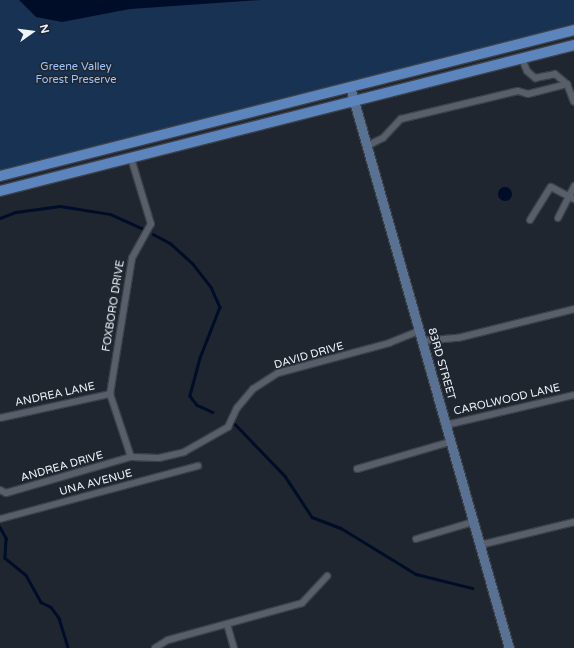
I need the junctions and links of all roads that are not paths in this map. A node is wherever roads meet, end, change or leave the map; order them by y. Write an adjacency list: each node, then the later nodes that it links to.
1 (574, 30): 5 (main road)
2 (574, 45): 3 (main road)
3 (522, 59): 4 (street); 6 (main road)
4 (567, 84): 7 (street); 8 (street)
5 (350, 86): 6 (main road, 83RD STREET); 10 (main road)
6 (354, 100): 8 (main road, 83RD STREET); 9 (main road)
7 (574, 102)
8 (367, 146): 17 (main road, 83RD STREET)
9 (131, 158): 12 (main road); 19 (street, FOXBORO DRIVE)
10 (0, 176)
11 (574, 186): 13 (street)
12 (0, 191)
13 (571, 198): 14 (street); 15 (street)
14 (558, 218)
15 (530, 220)
16 (574, 309): 18 (street)
17 (419, 331): 18 (main road, 83RD STREET); 25 (street, DAVID DRIVE)
18 (422, 341): 23 (main road, 83RD STREET)
19 (110, 394): 22 (street, ANDREA LANE); 25 (street)
20 (574, 395): 23 (street, CAROLWOOD LANE)
21 (0, 410): 22 (street)
22 (2, 417)
23 (446, 425): 24 (main road, 83RD STREET)
24 (450, 442): 27 (street); 30 (main road, 83RD STREET)
25 (131, 457): 28 (street, ANDREA DRIVE)
26 (198, 466): 29 (street, UNA AVENUE)
27 (357, 468)
28 (0, 490)
29 (0, 519)
30 (473, 522): 32 (street); 33 (main road, 83RD STREET)
31 (574, 522): 33 (street)
32 (416, 539)
33 (480, 545): 38 (main road, 83RD STREET)
34 (327, 576): 35 (street)
35 (227, 624): 36 (street); 37 (street)
36 (155, 648)
37 (234, 648)
38 (509, 648)

